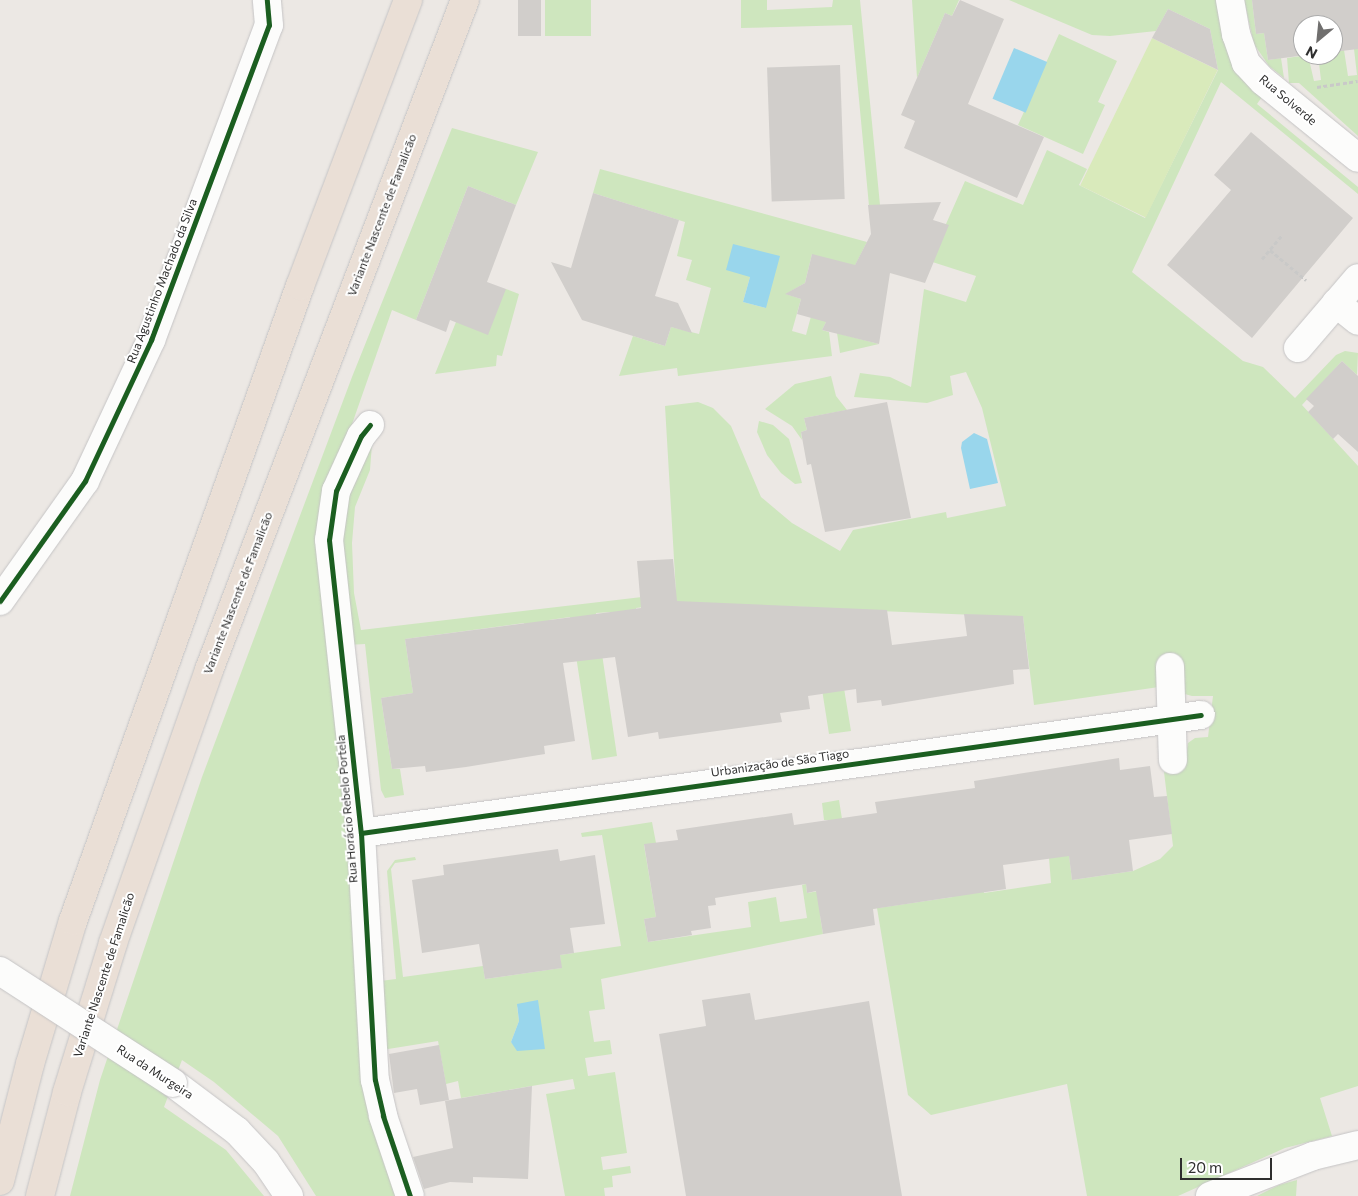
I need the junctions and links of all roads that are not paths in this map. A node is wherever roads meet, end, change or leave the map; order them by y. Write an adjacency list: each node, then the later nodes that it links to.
1 (268, 0): 11 (street, Rua Agustinho Machado da Silva)
2 (408, 0): 19 (highway)
3 (465, 0): 20 (highway, Variante Nascente de Famalicão)
4 (1230, 0): 5 (street, Rua Solverde)
5 (1358, 158)
6 (1358, 278): 7 (street)
7 (1336, 303): 8 (street); 9 (street)
8 (1358, 322)
9 (1298, 348)
10 (370, 424): 16 (street, Rua Horácio Rebelo Portela)
11 (0, 602)
12 (1170, 667): 14 (street)
13 (1201, 715): 14 (street, Urbanização de São Tiago)
14 (1171, 718): 15 (street); 16 (street, Urbanização de São Tiago)
15 (1173, 760)
16 (361, 832): 22 (street, Rua Horácio Rebelo Portela)
17 (0, 971): 21 (street, Rua da Murgeira, bridge)
18 (1358, 1145): 23 (street)
19 (0, 1181)
20 (40, 1196)
21 (289, 1196)
22 (410, 1196)
23 (1210, 1196)

